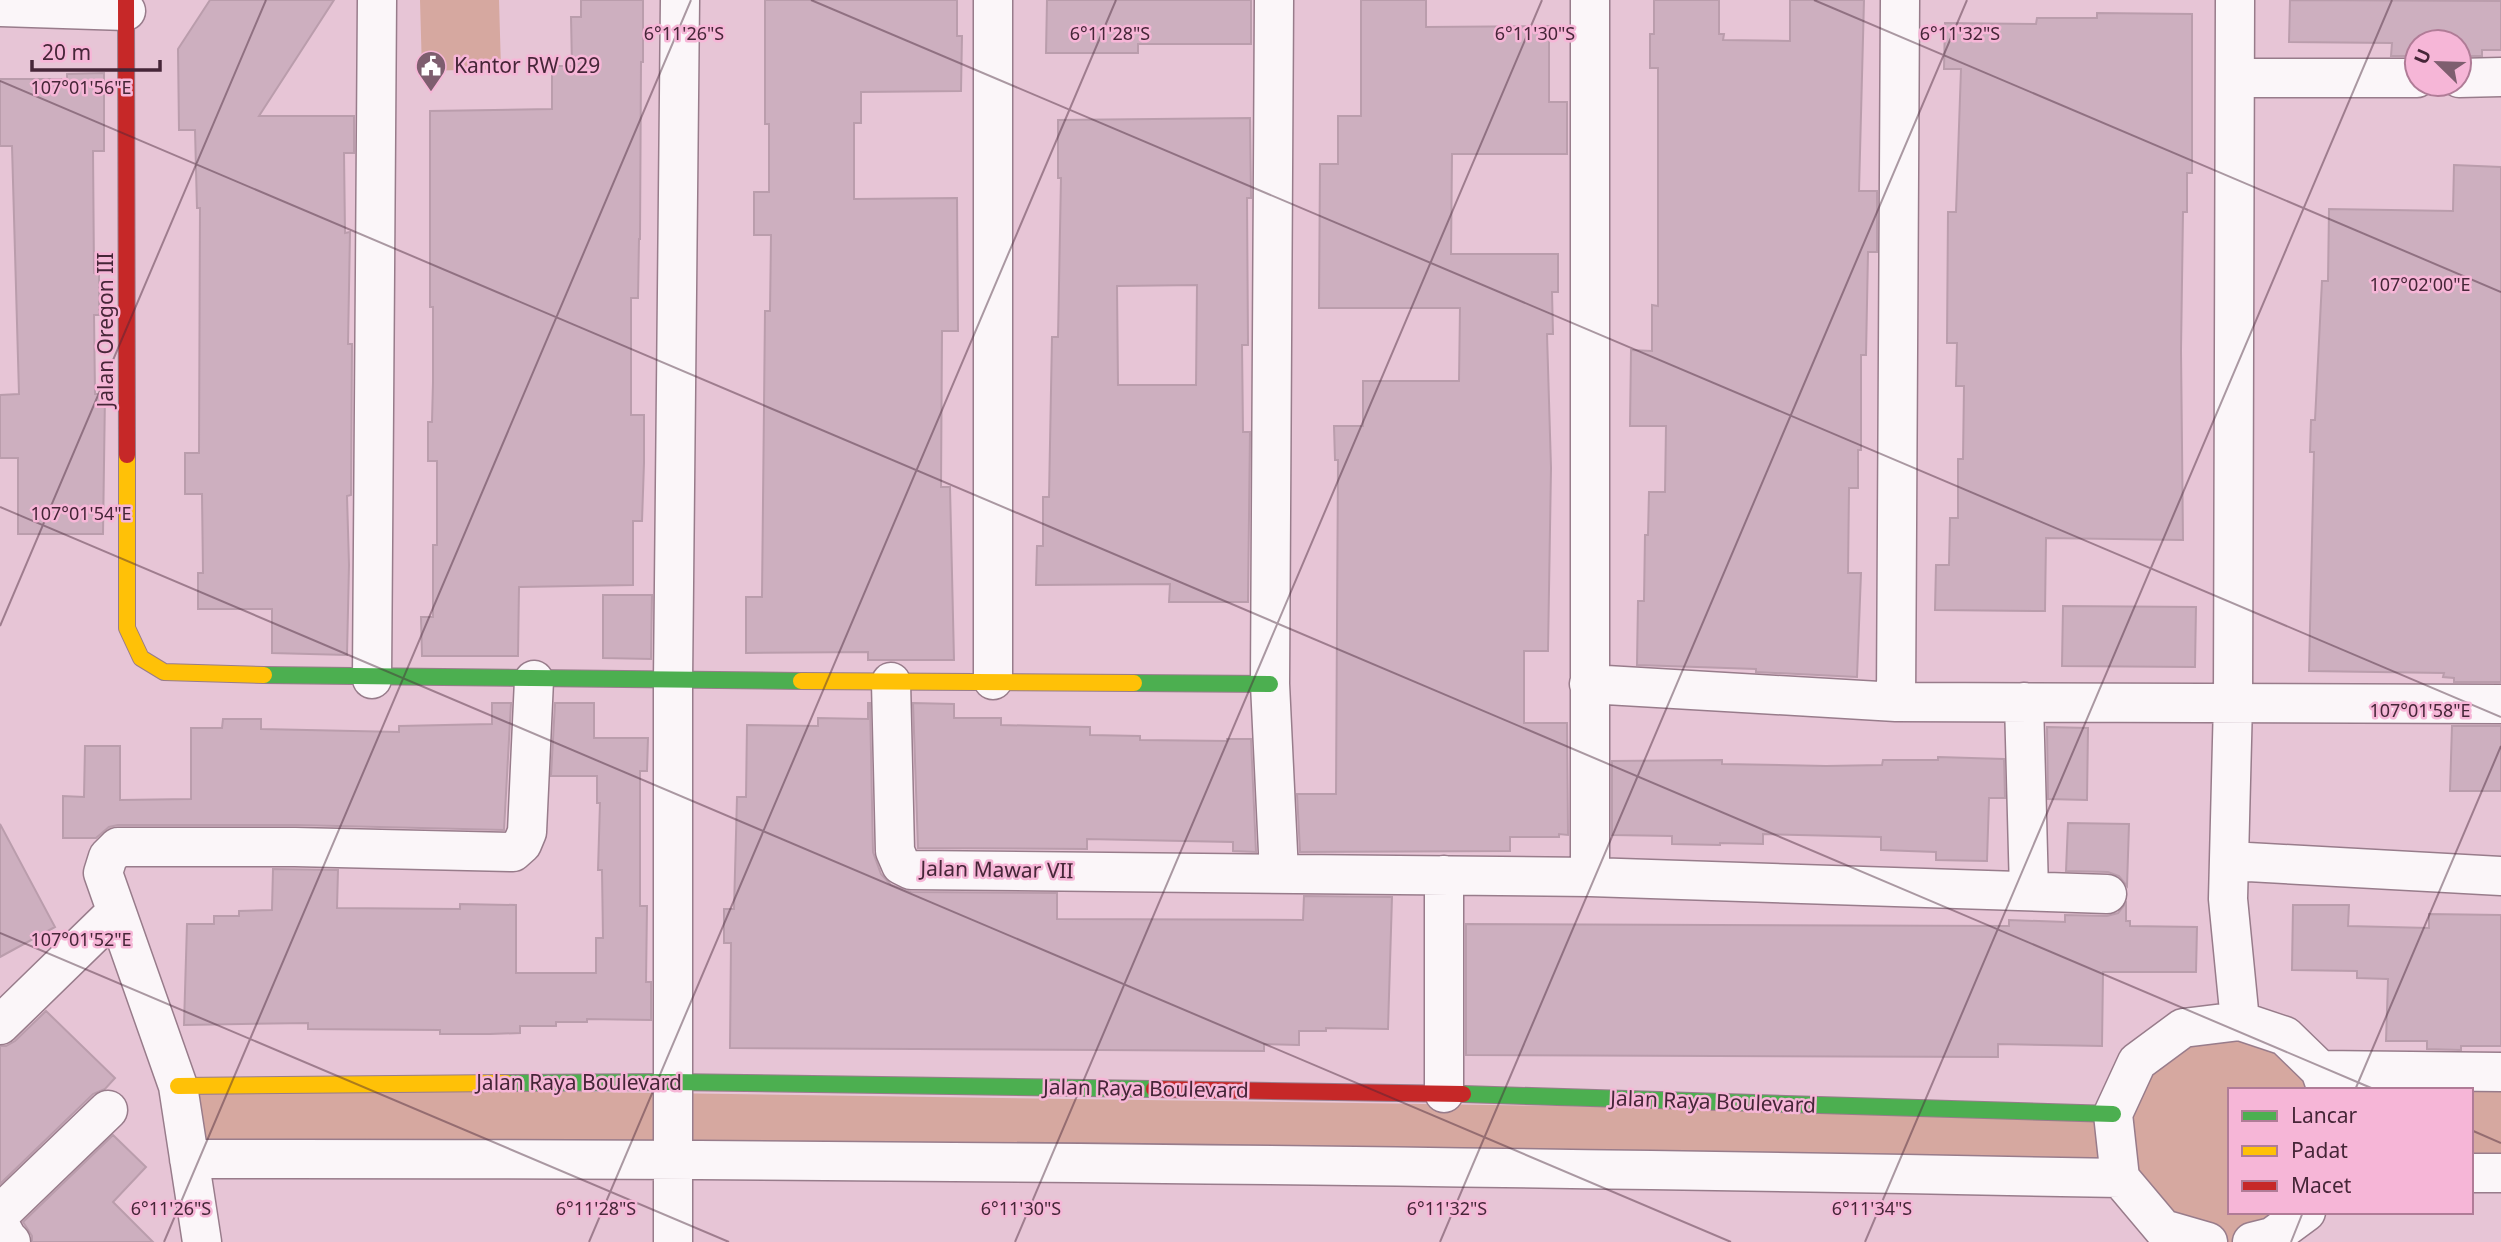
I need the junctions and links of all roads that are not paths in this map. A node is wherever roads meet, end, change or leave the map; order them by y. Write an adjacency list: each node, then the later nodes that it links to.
1 (377, 0): 14 (street)
2 (680, 0): 17 (street)
3 (993, 0): 16 (street)
4 (1274, 0): 19 (street)
5 (1590, 0): 20 (street)
6 (1900, 0): 21 (street)
7 (2235, 0): 10 (street)
8 (126, 6): 9 (street); 14 (street, Jalan Oregon III)
9 (0, 7)
10 (2235, 78): 11 (street); 23 (street)
11 (2403, 78)
12 (2473, 78): 13 (street)
13 (2501, 78)
14 (372, 679): 15 (street)
15 (534, 680): 17 (street); 32 (street)
16 (993, 680): 18 (street); 19 (street)
17 (673, 681): 18 (street); 37 (street)
18 (891, 682): 26 (street, Jalan Mawar VII)
19 (1270, 684): 26 (street)
20 (1589, 684): 21 (street); 29 (street)
21 (1896, 702): 22 (street)
22 (2024, 702): 23 (street); 30 (street)
23 (2233, 702): 24 (street); 25 (street)
24 (2501, 704)
25 (2230, 861): 28 (street); 33 (street)
26 (1279, 873): 27 (street, Jalan Mawar VII)
27 (1444, 875): 29 (street, Jalan Mawar VII); 39 (street)
28 (2501, 876)
29 (1590, 877): 30 (street, Jalan Mawar VII)
30 (2029, 891): 31 (street, Jalan Mawar VII)
31 (2107, 894)
32 (116, 912): 34 (street); 38 (street)
33 (2239, 1021): 36 (street); 41 (street)
34 (0, 1025)
35 (2501, 1072): 36 (street)
36 (2323, 1080)
37 (672, 1082): 38 (street, Jalan Raya Boulevard); 39 (street, Jalan Raya Boulevard); 42 (street)
38 (178, 1086): 43 (street)
39 (1444, 1093): 41 (street, Jalan Raya Boulevard)
40 (108, 1110): 47 (street)
41 (2113, 1114): 46 (street)
42 (671, 1158): 43 (street); 46 (street); 52 (street)
43 (189, 1159): 51 (street)
44 (2473, 1173): 45 (street)
45 (2501, 1173)
46 (2120, 1178): 53 (street)
47 (0, 1214)
48 (2303, 1214): 54 (street)
49 (0, 1224): 50 (street)
50 (11, 1242)
51 (202, 1242)
52 (673, 1242)
53 (2208, 1242)
54 (2252, 1242)

